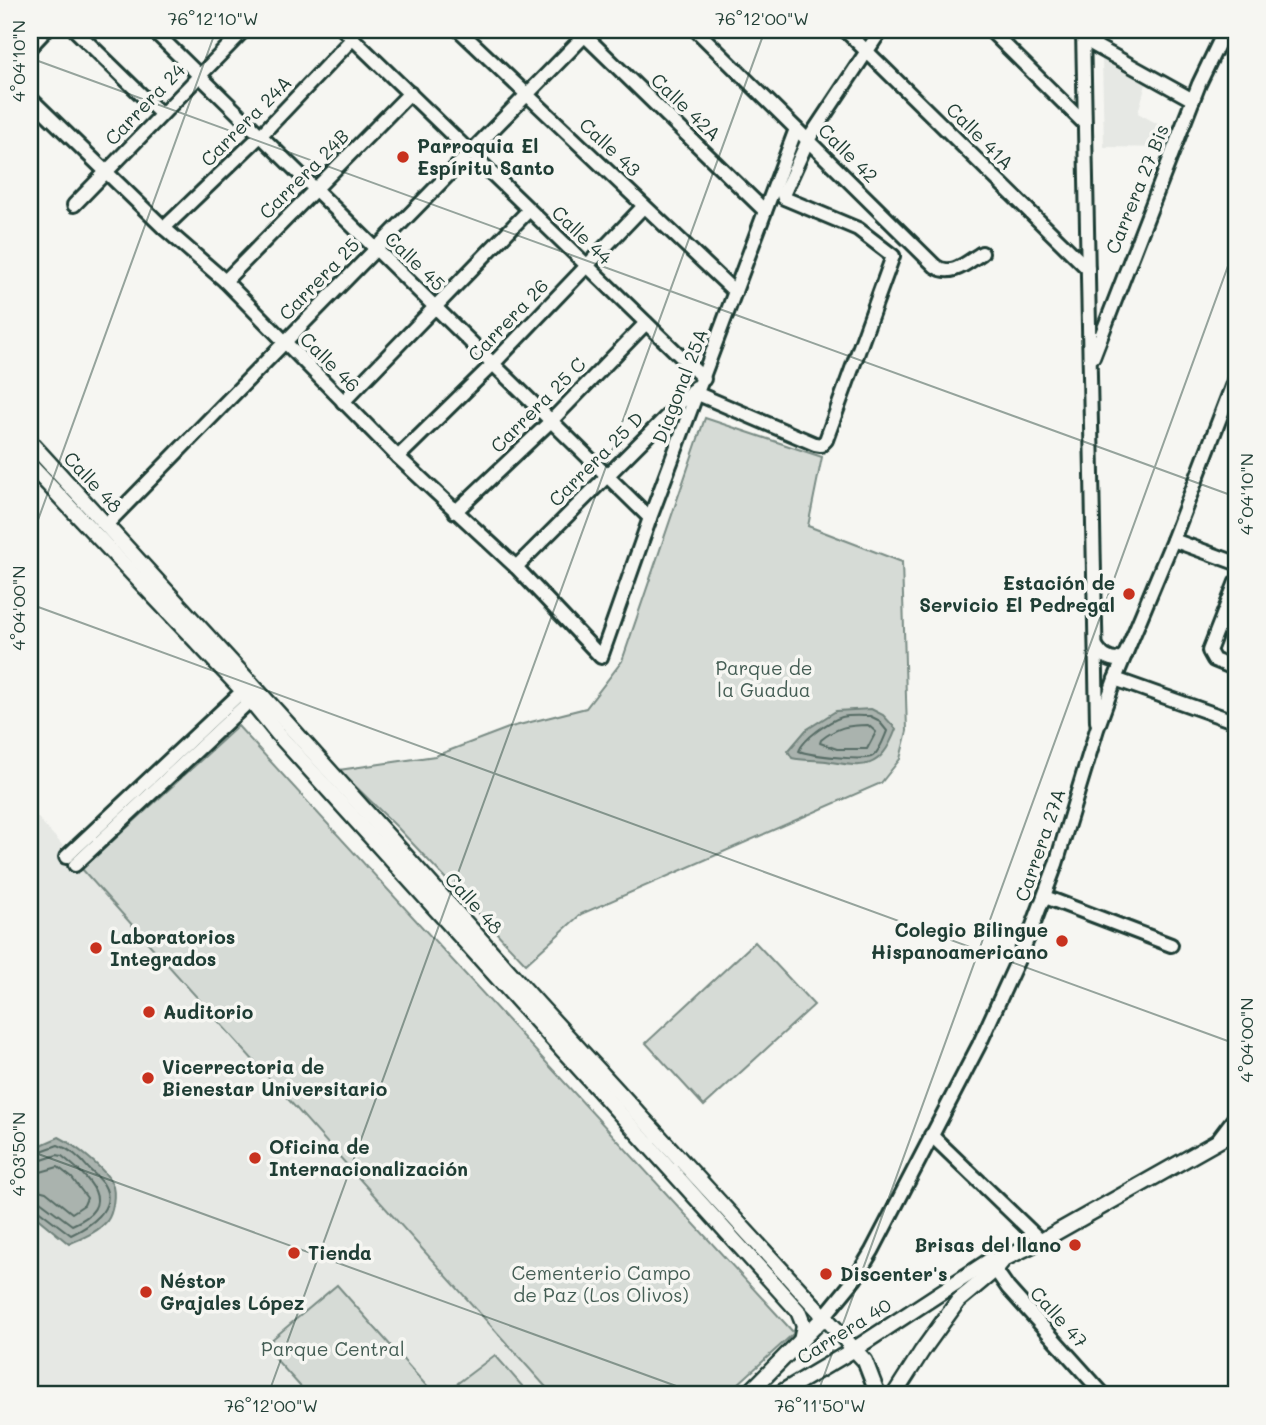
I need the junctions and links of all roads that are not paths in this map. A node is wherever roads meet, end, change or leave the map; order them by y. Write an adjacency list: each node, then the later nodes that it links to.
1 (47, 30): 15 (street)
2 (75, 30): 22 (street)
3 (153, 30): 17 (street, Calle 45)
4 (459, 30): 19 (street, Calle 43)
5 (696, 30): 24 (street, Calle 42)
6 (845, 30): 16 (street, Calle 41A)
7 (881, 30): 16 (street)
8 (990, 30): 23 (street)
9 (1225, 30): 14 (street); 21 (street, Carrera 27 Bis)
10 (237, 32): 17 (street, Carrera 24)
11 (584, 32): 19 (street, Carrera 25); 33 (street, Calle 42A)
12 (1085, 33): 21 (street); 23 (street)
13 (349, 34): 18 (street, Calle 44); 25 (street, Carrera 24A)
14 (1236, 37)
15 (30, 47)
16 (868, 52): 26 (street); 38 (street, Calle 41A)
17 (200, 75): 22 (street, Carrera 24); 25 (street, Calle 45)
18 (410, 93): 27 (street, Calle 44); 29 (street, Carrera 24B)
19 (526, 95): 27 (street, Carrera 25); 31 (street, Calle 43)
20 (30, 99): 28 (street, Calle 46)
21 (1194, 100): 44 (street, Carrera 27 Bis)
22 (161, 114): 28 (street, Carrera 24)
23 (1085, 124): 38 (street)
24 (796, 129): 26 (street, Calle 42); 33 (street, Diagonal 25A)
25 (260, 136): 29 (street, Calle 45); 34 (street, Carrera 24A)
26 (808, 140): 36 (street, Calle 42); 48 (street)
27 (469, 152): 32 (street, Calle 44); 35 (street, Carrera 25)
28 (105, 172): 30 (street, Carrera 24); 34 (street, Calle 46)
29 (315, 190): 35 (street, Calle 45); 39 (street, Carrera 24B)
30 (74, 205)
31 (644, 206): 37 (street, Carrera 26); 40 (street, Calle 43)
32 (529, 210): 37 (street, Calle 44); 41 (street)
33 (765, 211): 40 (street, Diagonal 25A)
34 (164, 228): 39 (street, Calle 46)
35 (375, 249): 41 (street, Calle 45); 43 (street, Carrera 25)
36 (982, 253)
37 (587, 266): 42 (street, Calle 44); 45 (street, Carrera 26)
38 (1088, 270): 44 (street)
39 (225, 281): 43 (street, Calle 46)
40 (735, 292): 47 (street, Diagonal 25A)
41 (436, 308): 45 (street, Calle 45); 49 (street)
42 (646, 323): 47 (street, Calle 44); 50 (street, Carrera 25 C)
43 (284, 344): 49 (street, Calle 46); 57 (street, Carrera 25)
44 (1090, 363): 62 (street)
45 (493, 364): 50 (street, Calle 45); 52 (street, Carrera 26)
46 (1236, 376): 58 (street, Carrera 27A)
47 (704, 379): 48 (street, Diagonal 25A)
48 (694, 393): 54 (street, Carrera 25 D); 56 (street, Diagonal 25A)
49 (343, 402): 52 (street, Calle 46)
50 (551, 421): 54 (street, Calle 45); 55 (street, Carrera 25 C)
51 (30, 442): 57 (main road, Calle 48)
52 (398, 457): 55 (street, Calle 46)
53 (30, 466): 67 (main road, Calle 48)
54 (606, 475): 56 (street, Calle 45); 60 (street, Carrera 25 D)
55 (455, 512): 60 (street, Calle 46)
56 (650, 518): 64 (street, Diagonal 25A)
57 (106, 525): 67 (main road, Calle 48)
58 (1173, 540): 59 (street); 63 (street, Carrera 27A)
59 (1236, 563)
60 (516, 567): 64 (street, Calle 46)
61 (1236, 582): 65 (street)
62 (1096, 646): 63 (street); 69 (street)
63 (1126, 654): 66 (street, Carrera 27A)
64 (601, 657)
65 (1236, 669)
66 (1115, 679): 68 (street); 69 (street, Carrera 27A)
67 (251, 692): 70 (street); 79 (main road, Calle 48); 80 (main road, Calle 48)
68 (1236, 722)
69 (1097, 729): 71 (street, Carrera 27A)
70 (70, 861)
71 (1045, 897): 72 (street); 75 (street, Carrera 27A)
72 (1171, 945)
73 (1236, 1116): 76 (street)
74 (1236, 1131): 76 (main road, Carrera 40)
75 (931, 1135): 77 (street); 79 (street, Carrera 27A)
76 (1216, 1142): 77 (main road, Carrera 40)
77 (1041, 1241): 78 (main road, Carrera 40)
78 (996, 1263): 81 (main road, Carrera 40); 85 (main road, Carrera 40); 86 (street, Calle 47)
79 (823, 1318): 80 (main road, Carrera 27A); 81 (main road, Calle 48)
80 (801, 1340): 82 (main road, Carrera 27A)
81 (853, 1350): 83 (main road, Carrera 40); 84 (main road, Calle 48)
82 (747, 1395)
83 (776, 1395)
84 (878, 1395)
85 (894, 1395)
86 (1104, 1395)

